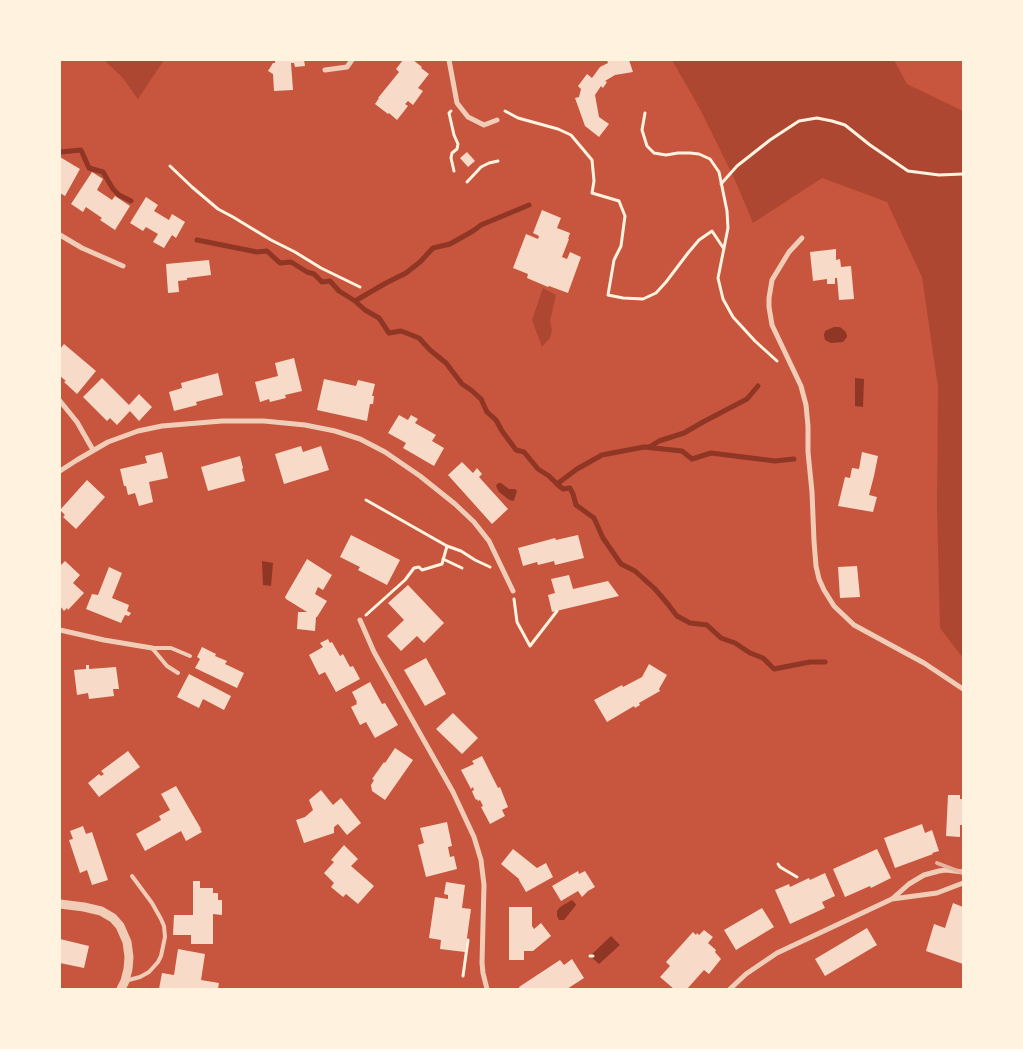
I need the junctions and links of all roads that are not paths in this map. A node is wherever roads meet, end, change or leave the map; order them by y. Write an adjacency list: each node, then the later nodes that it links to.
1 (352, 60): 3 (street)
2 (449, 60): 4 (street)
3 (325, 70)
4 (497, 120)
5 (60, 235): 7 (street)
6 (802, 238): 17 (street)
7 (123, 266)
8 (60, 401): 9 (street)
9 (93, 450): 10 (street); 11 (street)
10 (60, 471)
11 (513, 591)
12 (360, 620): 24 (street)
13 (60, 630): 14 (street)
14 (152, 648): 15 (lane); 16 (lane)
15 (190, 656)
16 (178, 673)
17 (963, 689)
18 (963, 872): 21 (street)
19 (132, 876): 23 (lane)
20 (963, 883): 21 (street)
21 (892, 899): 25 (street)
22 (60, 904): 23 (street)
23 (123, 985)
24 (487, 989)
25 (730, 989)

